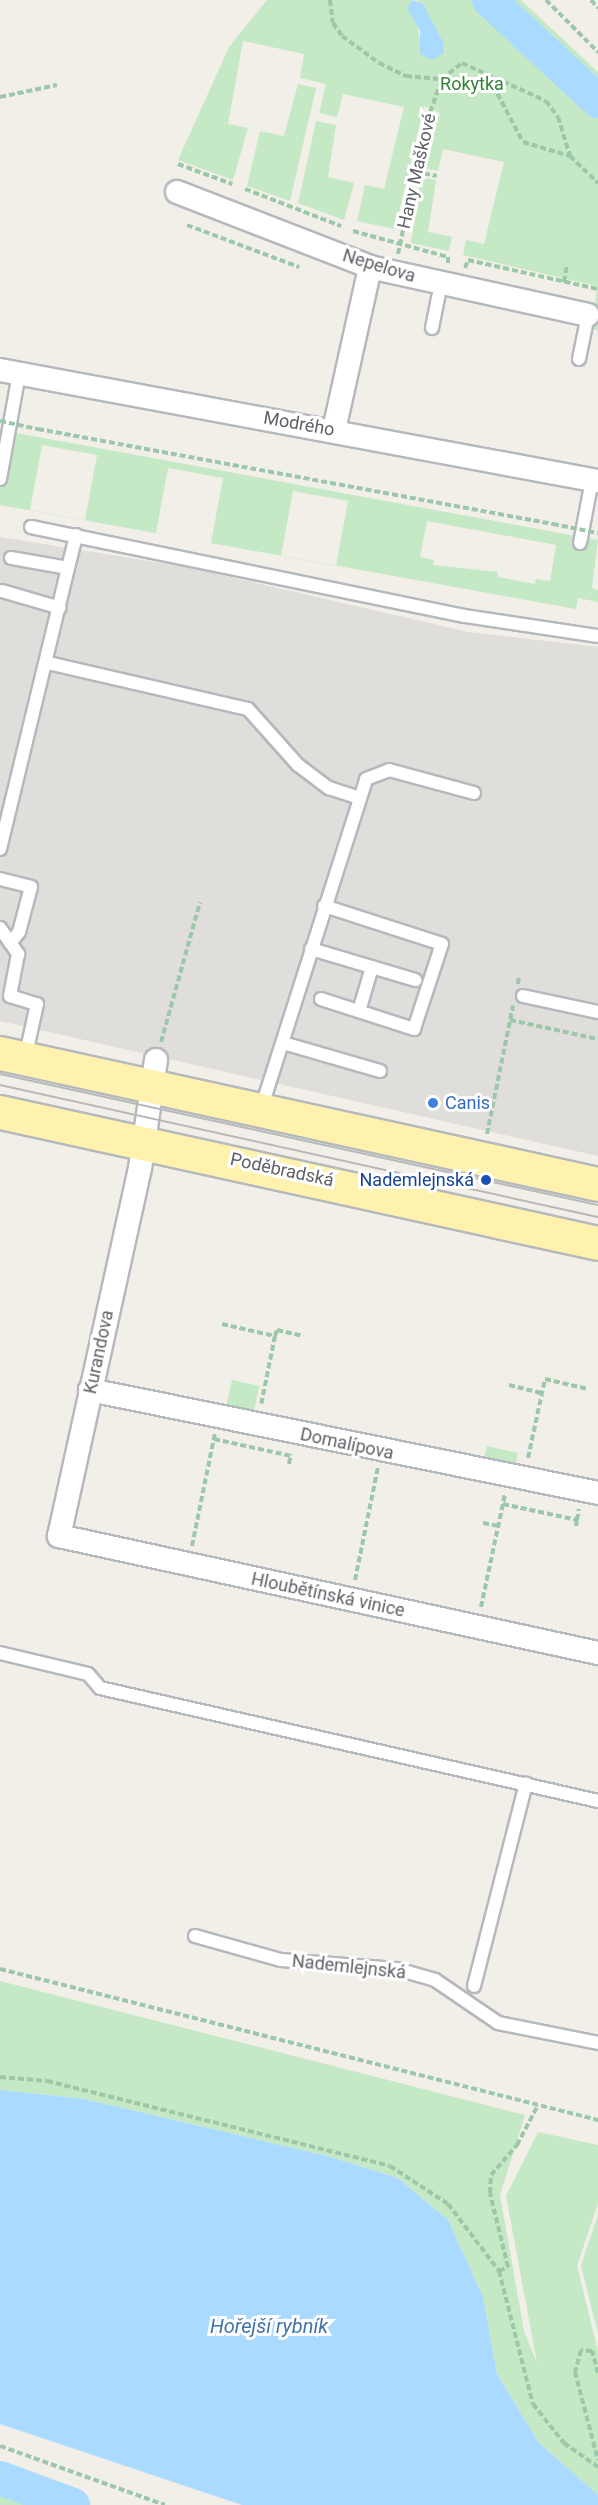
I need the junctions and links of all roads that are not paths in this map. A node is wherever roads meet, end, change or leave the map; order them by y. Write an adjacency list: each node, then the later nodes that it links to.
1 (177, 192): 2 (street, Nepelova)
2 (370, 267): 3 (street, Nepelova); 8 (street)
3 (446, 274): 4 (street, Nepelova); 5 (lane)
4 (588, 315): 6 (lane)
5 (432, 328)
6 (579, 359)
7 (10, 371): 8 (street, Modrého); 9 (lane)
8 (334, 430): 10 (street, Modrého)
9 (0, 479)
10 (595, 480): 13 (lane)
11 (31, 527): 12 (lane)
12 (76, 535): 15 (lane); 18 (lane)
13 (580, 543)
14 (11, 558): 15 (lane)
15 (68, 568): 17 (lane)
16 (2, 591): 17 (lane)
17 (60, 608): 19 (lane)
18 (598, 636)
19 (48, 663): 21 (lane); 22 (lane)
20 (474, 794): 21 (lane)
21 (357, 797): 24 (lane)
22 (0, 849)
23 (0, 879): 26 (lane)
24 (324, 906): 27 (lane); 32 (lane)
25 (0, 928): 26 (lane)
26 (10, 943): 35 (lane)
27 (311, 949): 28 (lane); 34 (lane)
28 (372, 967): 29 (lane); 32 (lane)
29 (415, 980)
30 (523, 996): 33 (lane)
31 (321, 999): 32 (lane)
32 (359, 1011)
33 (598, 1012)
34 (283, 1043): 36 (lane); 38 (lane)
35 (12, 1055): 37 (main road)
36 (380, 1071)
37 (154, 1073): 38 (main road); 40 (street, Kurandova)
38 (260, 1110): 41 (main road)
39 (0, 1112): 40 (main road, Poděbradská)
40 (140, 1155): 42 (main road, Poděbradská); 43 (street, Kurandova)
41 (598, 1184)
42 (598, 1243)
43 (90, 1390): 44 (street, Domalípova); 45 (street, Kurandova)
44 (598, 1493)
45 (59, 1536): 47 (street, Hloubětínská vinice)
46 (0, 1653): 48 (lane)
47 (598, 1653)
48 (526, 1784): 49 (lane); 51 (lane)
49 (598, 1801)
50 (195, 1936): 52 (lane, Nademlejnská)
51 (474, 1986)
52 (598, 2043)

